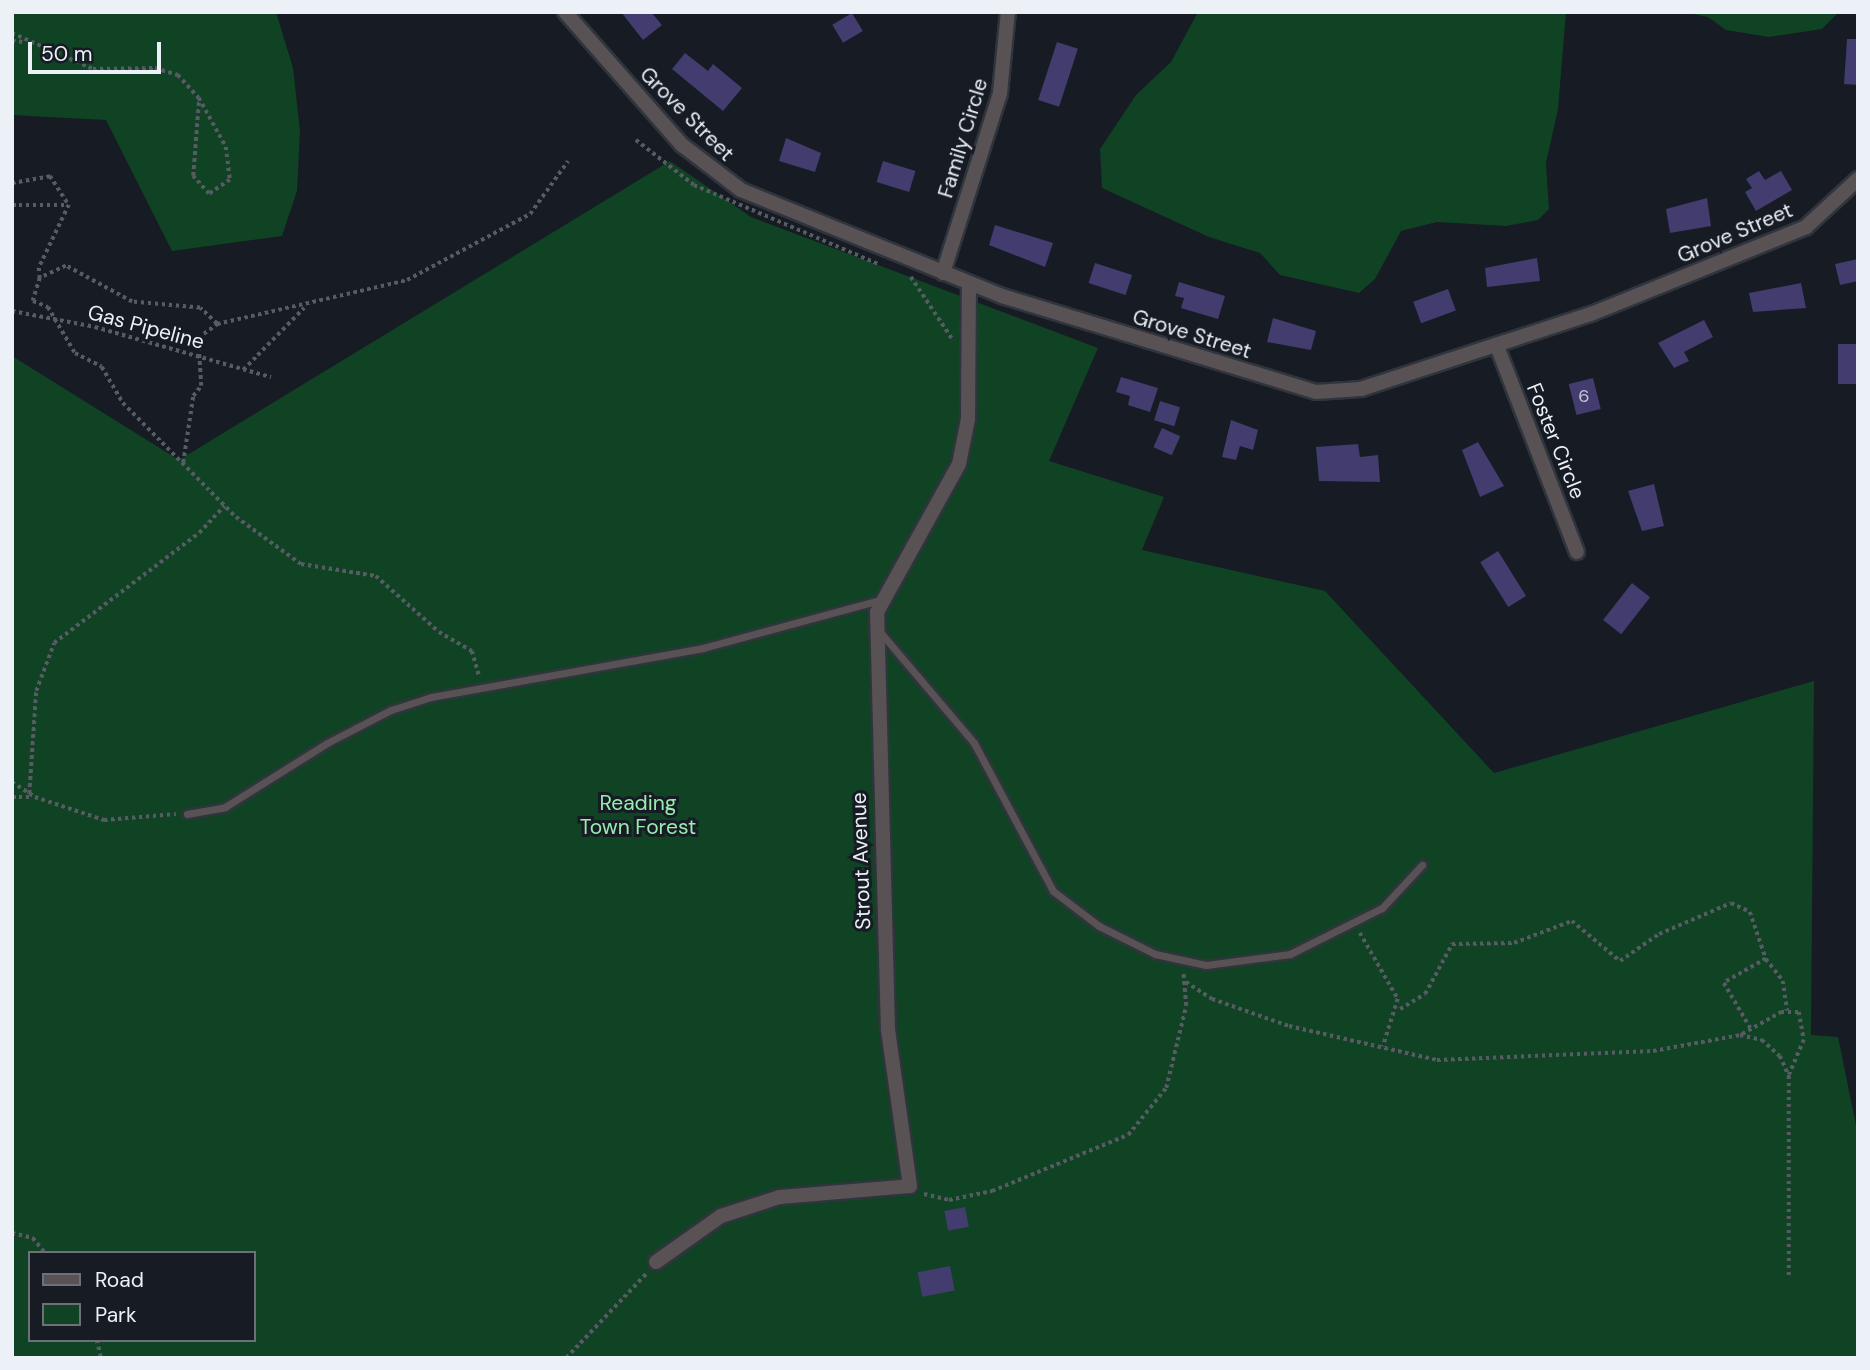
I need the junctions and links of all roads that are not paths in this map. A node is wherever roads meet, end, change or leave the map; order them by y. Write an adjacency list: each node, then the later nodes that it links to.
1 (565, 12): 4 (street, Grove Street)
2 (1008, 12): 4 (street, Family Circle)
3 (1858, 179): 6 (street, Grove Street)
4 (943, 273): 5 (street, Grove Street)
5 (969, 284): 6 (street, Grove Street); 8 (street, Strout Avenue)
6 (1497, 346): 7 (street, Foster Circle)
7 (1577, 552)
8 (880, 600): 9 (street, Strout Avenue); 10 (lane)
9 (877, 629): 11 (lane); 12 (street, Strout Avenue)
10 (187, 814)
11 (1422, 864)
12 (656, 1262)

